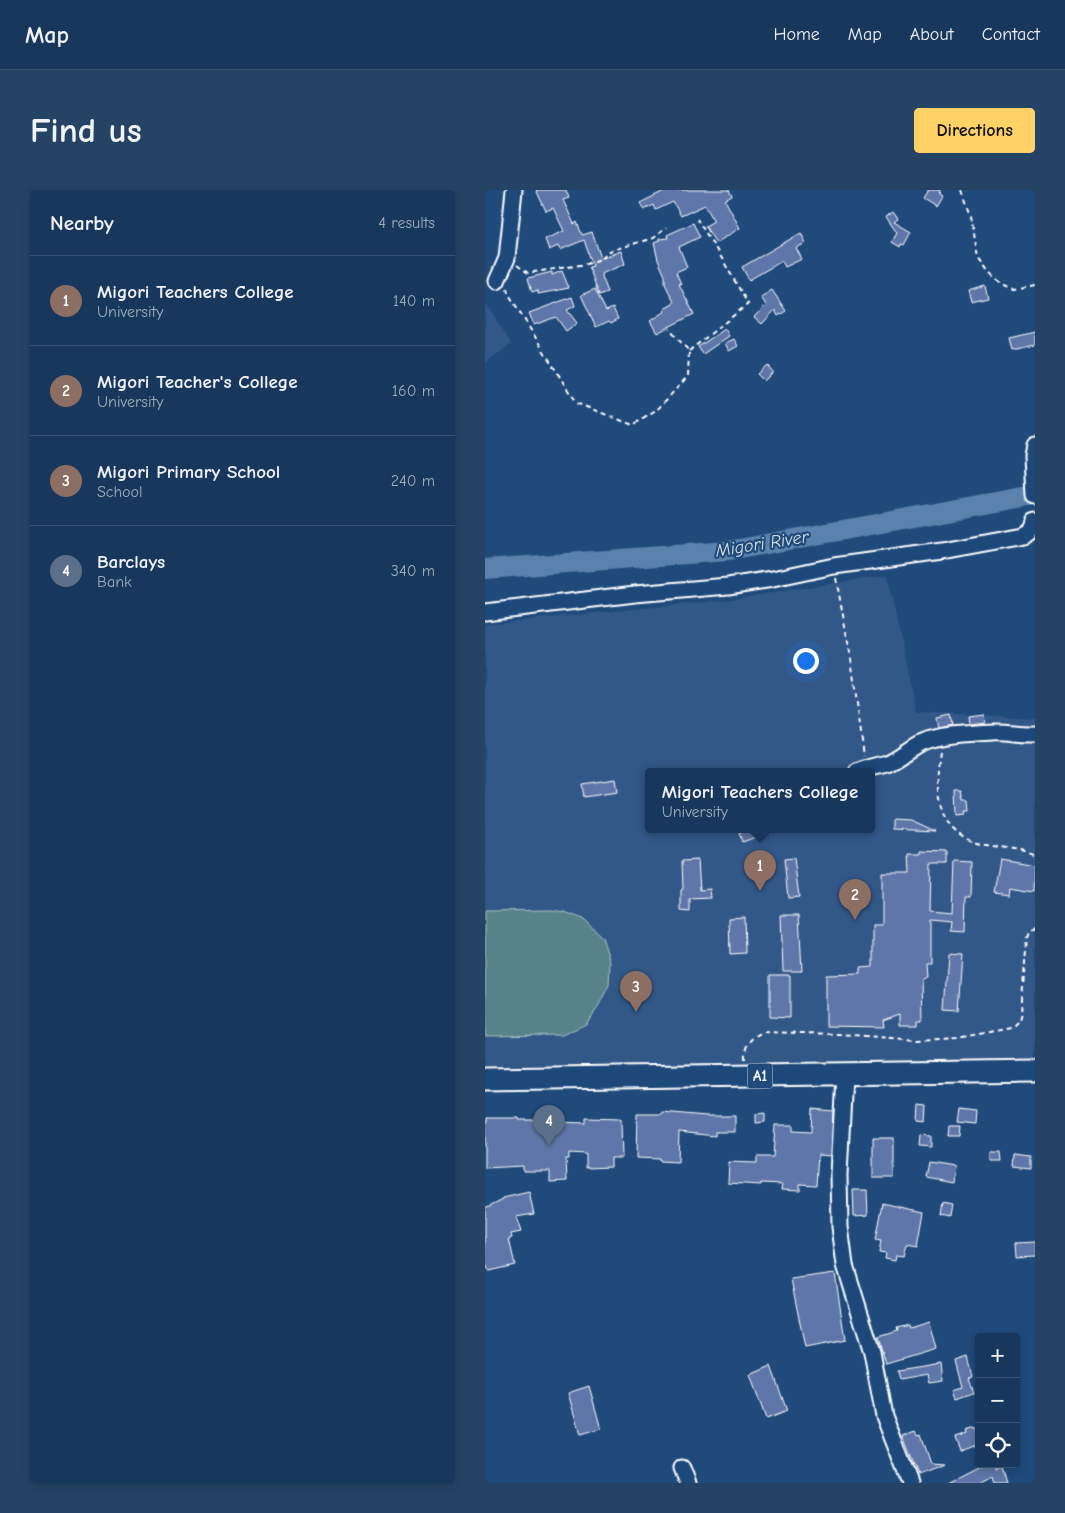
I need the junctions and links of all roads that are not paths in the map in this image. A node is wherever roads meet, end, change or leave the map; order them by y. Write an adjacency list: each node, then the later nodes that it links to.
1 (514, 190): 2 (street)
2 (502, 270)
3 (1034, 450): 4 (street)
4 (1035, 496)
5 (1035, 521): 6 (street)
6 (485, 612)
7 (1035, 734): 8 (street)
8 (868, 768)
9 (1035, 1071): 10 (highway, A1)
10 (844, 1074): 11 (highway, A1); 14 (street)
11 (485, 1079)
12 (682, 1468): 13 (street)
13 (688, 1483)
14 (910, 1483)

